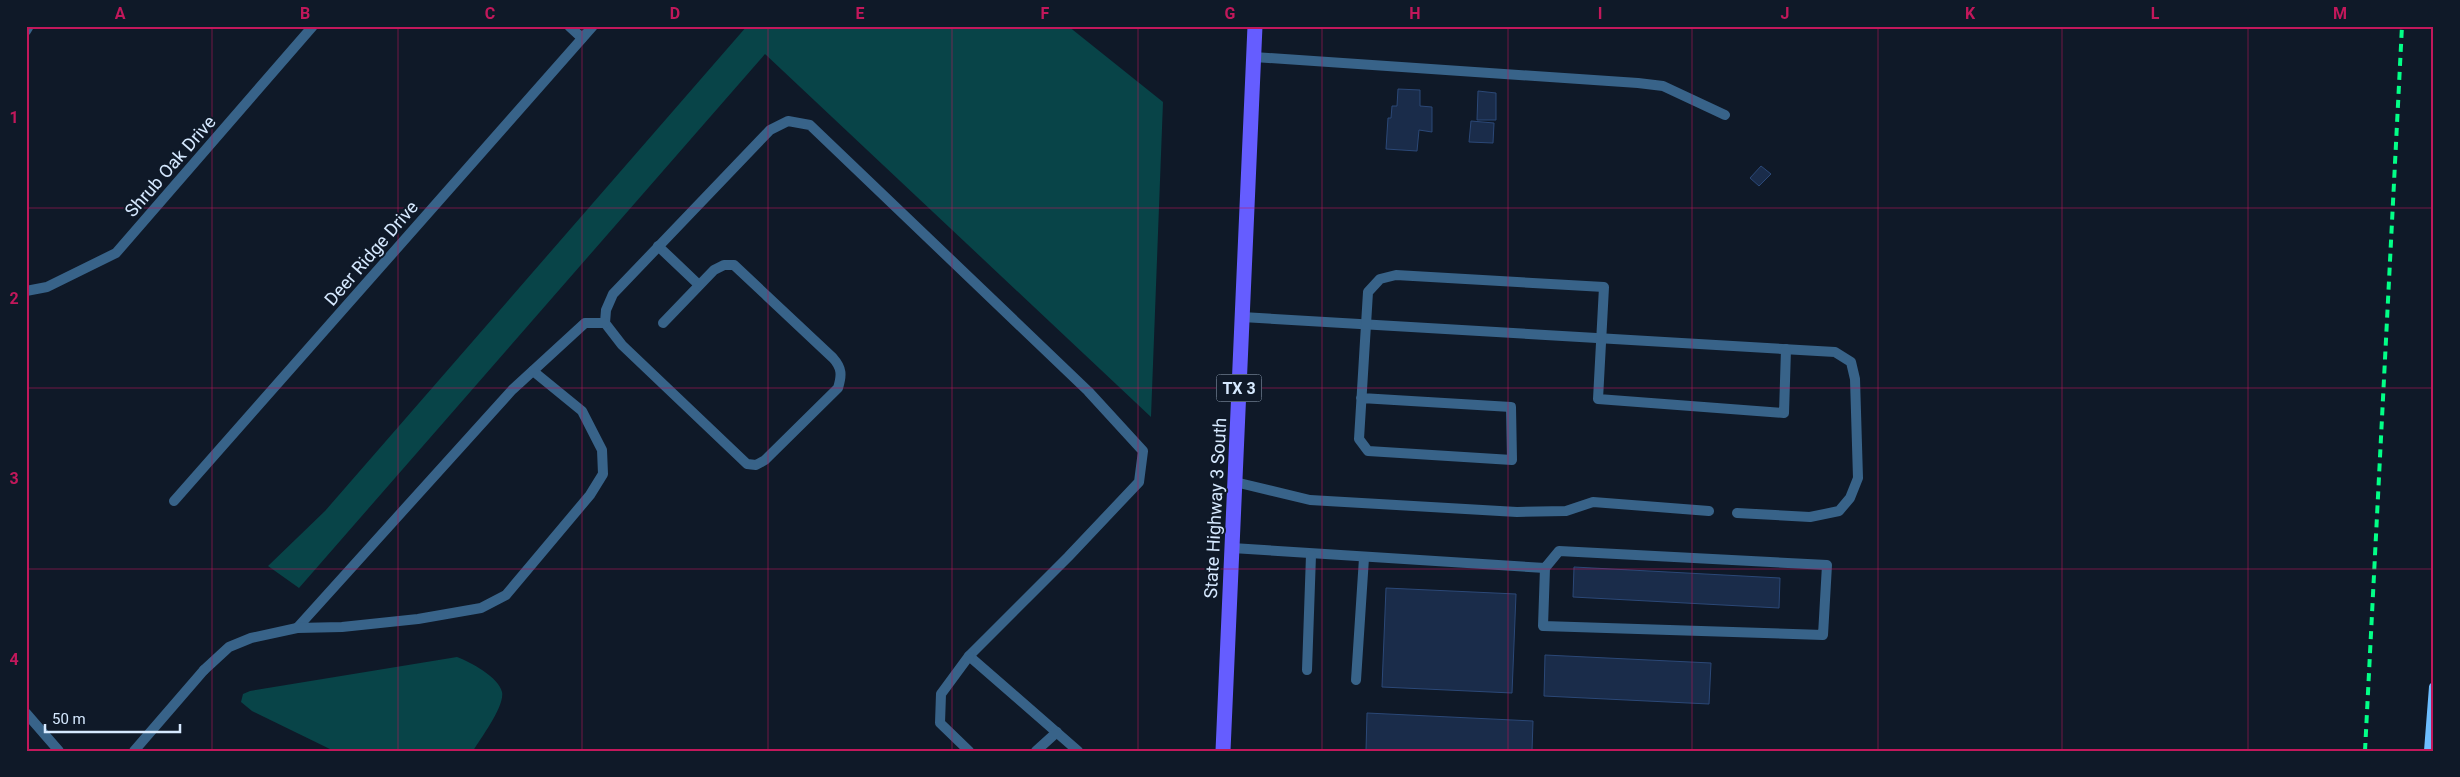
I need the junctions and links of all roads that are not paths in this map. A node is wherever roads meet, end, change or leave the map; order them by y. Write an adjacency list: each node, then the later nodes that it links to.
1 (29, 26): 6 (street)
2 (313, 26): 12 (street, Shrub Oak Drive)
3 (569, 26): 7 (street)
4 (592, 26): 7 (street, Deer Ridge Drive)
5 (1256, 26): 8 (main road, State Highway 3 South / TX 3)
6 (26, 31)
7 (582, 38): 22 (street, Deer Ridge Drive)
8 (1254, 57): 9 (street); 13 (main road, State Highway 3 South / TX 3)
9 (1725, 115)
10 (658, 246): 11 (street); 14 (street); 30 (street)
11 (699, 285): 14 (street); 15 (street)
12 (26, 291)
13 (1242, 317): 16 (street); 21 (main road, State Highway 3 South / TX 3)
14 (605, 323): 19 (street)
15 (663, 323)
16 (1365, 324): 17 (street); 17 (street); 20 (street)
17 (1601, 337): 18 (street); 18 (street)
18 (1786, 349): 24 (street)
19 (533, 371): 29 (street); 29 (street)
20 (1361, 398): 20 (street)
21 (1235, 482): 23 (street); 25 (main road, State Highway 3 South / TX 3)
22 (174, 501)
23 (1708, 511)
24 (1738, 513)
25 (1232, 548): 26 (street); 41 (main road, State Highway 3 South / TX 3)
26 (1311, 555): 27 (street); 31 (street)
27 (1364, 558): 28 (street); 32 (street)
28 (1545, 568): 28 (street)
29 (298, 628): 37 (street)
30 (969, 656): 35 (street); 38 (street)
31 (1307, 670)
32 (1356, 680)
33 (2434, 687): 42 (street)
34 (26, 713): 36 (street)
35 (1057, 732): 39 (street); 40 (street)
36 (59, 751)
37 (134, 751)
38 (969, 751)
39 (1036, 751)
40 (1078, 751)
41 (1223, 751)
42 (2430, 751)

